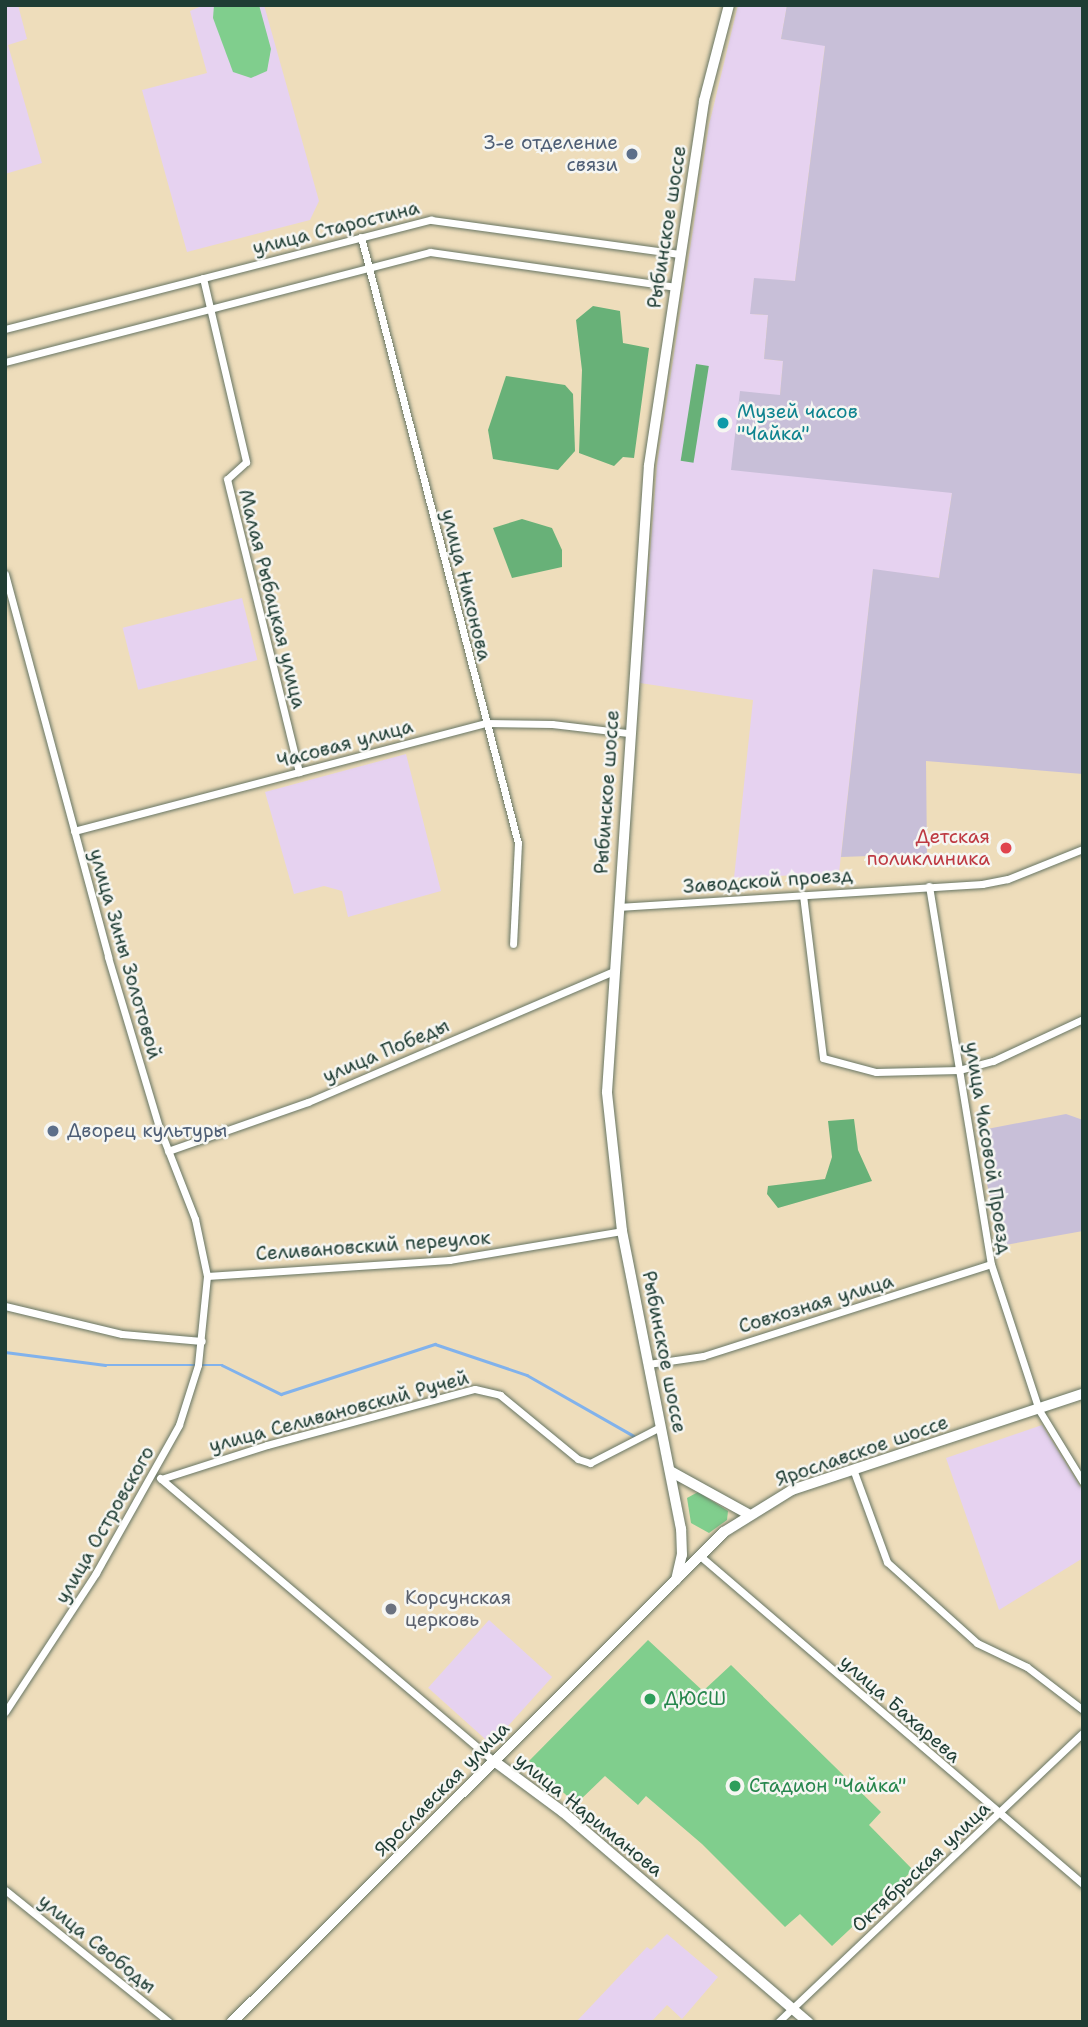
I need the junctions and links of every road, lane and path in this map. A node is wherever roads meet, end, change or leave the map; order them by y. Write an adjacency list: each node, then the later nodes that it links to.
1 (729, 5): 3 (main road, Рыбинское шоссе)
2 (361, 237): 3 (street, улица Старостина); 4 (street, улица Никонова); 5 (street, улица Старостина)
3 (680, 254): 6 (main road, Рыбинское шоссе)
4 (369, 267): 6 (street); 7 (street); 11 (street, улица Никонова)
5 (203, 278): 7 (street, Малая Рыбацкая улица); 8 (street, улица Старостина)
6 (675, 287): 12 (main road, Рыбинское шоссе)
7 (210, 308): 9 (street); 13 (street, Малая Рыбацкая улица)
8 (5, 329)
9 (5, 362)
10 (5, 573): 14 (street, улица Зины Золотовой)
11 (486, 723): 12 (street, Часовая улица); 13 (street, Часовая улица); 19 (street, улица Никонова)
12 (628, 733): 18 (main road, Рыбинское шоссе)
13 (299, 772): 14 (street, Часовая улица)
14 (74, 831): 23 (street, улица Зины Золотовой)
15 (1083, 849): 16 (street, Заводской проезд)
16 (929, 886): 17 (street, Заводской проезд); 22 (street, улица Часовой Проезд)
17 (803, 895): 18 (street, Заводской проезд); 22 (street)
18 (617, 907): 20 (main road, Рыбинское шоссе)
19 (513, 944)
20 (614, 971): 23 (street, улица Победы); 24 (main road, Рыбинское шоссе)
21 (1083, 1020): 22 (street)
22 (959, 1070): 25 (street, улица Часовой Проезд)
23 (168, 1151): 26 (street, улица Зины Золотовой)
24 (622, 1231): 26 (street, Селивановский переулок); 29 (main road, Рыбинское шоссе)
25 (990, 1264): 29 (street, Совхозная улица); 31 (street, улица Часовой Проезд)
26 (207, 1276): 28 (street, улица Зины Золотовой)
27 (5, 1306): 28 (street)
28 (202, 1341): 35 (street, улица Островского)
29 (648, 1364): 32 (main road, Рыбинское шоссе)
30 (1083, 1394): 31 (main road, Ярославское шоссе)
31 (1039, 1409): 33 (main road, Ярославское шоссе); 37 (street, улица Часовой Проезд)
32 (660, 1427): 34 (main road, Рыбинское шоссе); 36 (street, улица Селивановский Ручей)
33 (853, 1469): 38 (main road, Ярославское шоссе); 41 (street)
34 (670, 1471): 38 (main road); 40 (main road, Рыбинское шоссе)
35 (154, 1473): 36 (street, улица Нариманова); 42 (street, улица Островского)
36 (161, 1479): 44 (street, улица Нариманова)
37 (1083, 1482)
38 (750, 1514): 39 (main road, Ярославское шоссе)
39 (699, 1555): 40 (main road, Ярославское шоссе); 45 (street, улица Бахарева)
40 (676, 1580): 44 (main road, Ярославская улица)
41 (1083, 1710)
42 (5, 1712)
43 (1083, 1733): 45 (street, Октябрьская улица)
44 (494, 1761): 48 (main road, улица Нариманова); 50 (main road, Ярославская улица)
45 (1000, 1814): 46 (street, улица Бахарева); 48 (street, Октябрьская улица)
46 (1083, 1884)
47 (5, 1890): 49 (street, улица Свободы)
48 (793, 2008): 51 (street, Октябрьская улица); 52 (main road, улица Нариманова)
49 (169, 2022)
50 (232, 2022)
51 (778, 2022)
52 (808, 2022)

